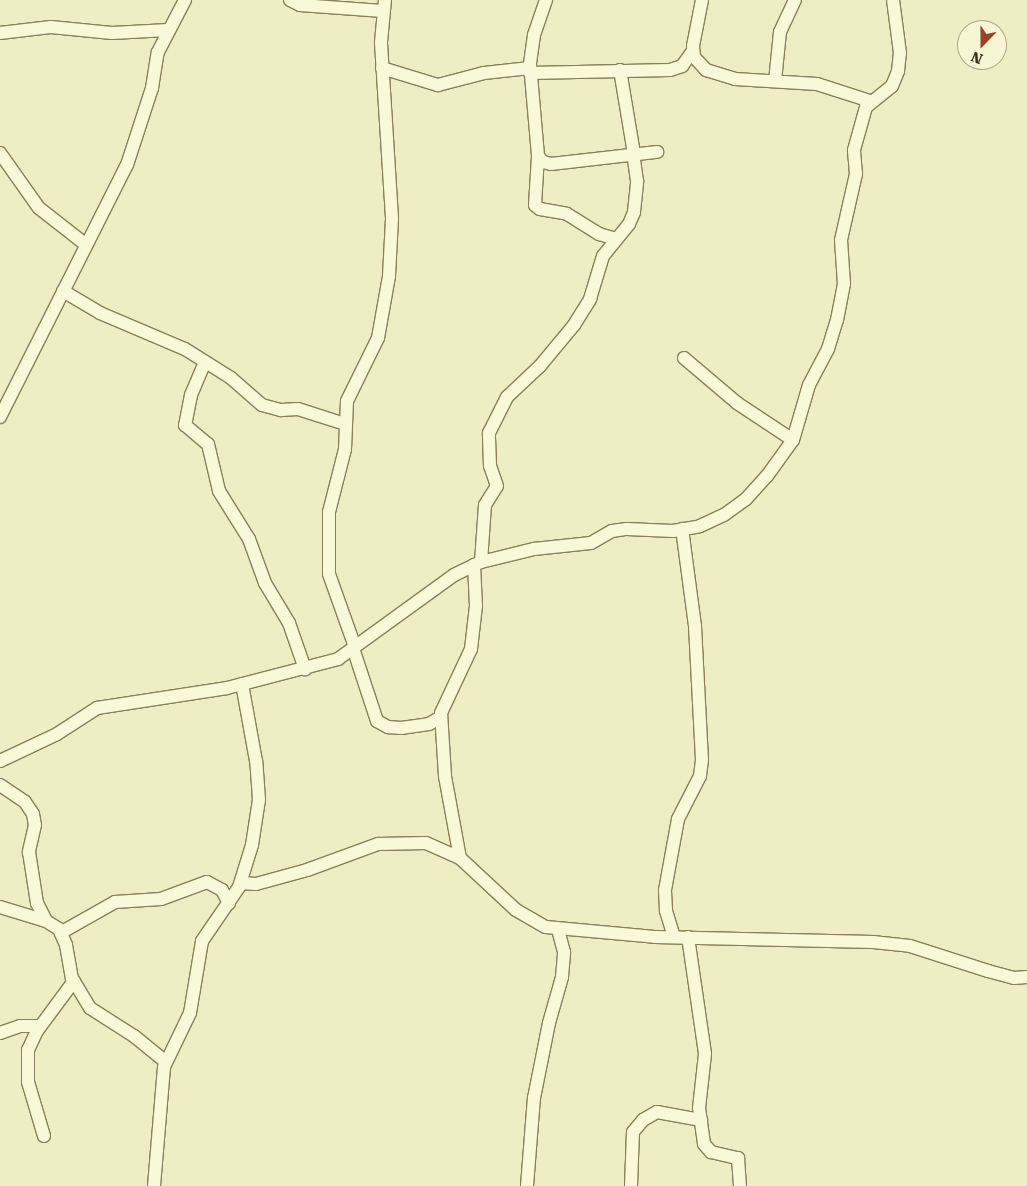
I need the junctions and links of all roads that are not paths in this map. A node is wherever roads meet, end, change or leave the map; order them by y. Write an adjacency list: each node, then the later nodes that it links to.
1 (186, 0): 8 (street)
2 (290, 0): 7 (street)
3 (546, 0): 12 (street)
4 (702, 0): 10 (street)
5 (795, 0): 14 (street)
6 (893, 0): 15 (street)
7 (384, 6): 11 (street)
8 (168, 30): 9 (street); 21 (street)
9 (0, 33)
10 (693, 51): 13 (street); 14 (street)
11 (382, 68): 12 (street); 26 (street)
12 (530, 70): 13 (street); 19 (street)
13 (620, 70): 18 (street)
14 (775, 82): 15 (street)
15 (870, 101): 27 (street)
16 (656, 152): 18 (street)
17 (0, 154): 21 (street)
18 (633, 154): 19 (street); 20 (street)
19 (538, 156): 20 (street)
20 (616, 239): 29 (street)
21 (86, 244): 22 (street)
22 (63, 292): 24 (street); 25 (street)
23 (684, 358): 27 (street)
24 (206, 362): 26 (street); 31 (street)
25 (0, 417)
26 (345, 424): 30 (street)
27 (793, 440): 28 (street)
28 (682, 529): 29 (street); 43 (street)
29 (478, 564): 30 (street); 33 (street)
30 (354, 648): 31 (street); 33 (street)
31 (305, 669): 32 (street)
32 (242, 684): 34 (street); 37 (street)
33 (441, 717): 36 (street)
34 (0, 761)
35 (0, 785): 40 (street)
36 (460, 858): 37 (street); 41 (street)
37 (241, 882): 38 (street)
38 (229, 903): 42 (street); 49 (street)
39 (0, 907): 40 (street)
40 (46, 921): 42 (street)
41 (558, 929): 43 (street); 53 (street)
42 (62, 932): 46 (street)
43 (674, 937): 44 (street)
44 (688, 937): 45 (street); 50 (street)
45 (1027, 977)
46 (74, 981): 47 (street); 49 (street)
47 (40, 1026): 48 (street); 51 (street)
48 (0, 1033)
49 (166, 1062): 52 (street)
50 (701, 1120): 54 (street); 55 (street)
51 (44, 1136)
52 (154, 1186)
53 (527, 1186)
54 (630, 1186)
55 (740, 1186)

